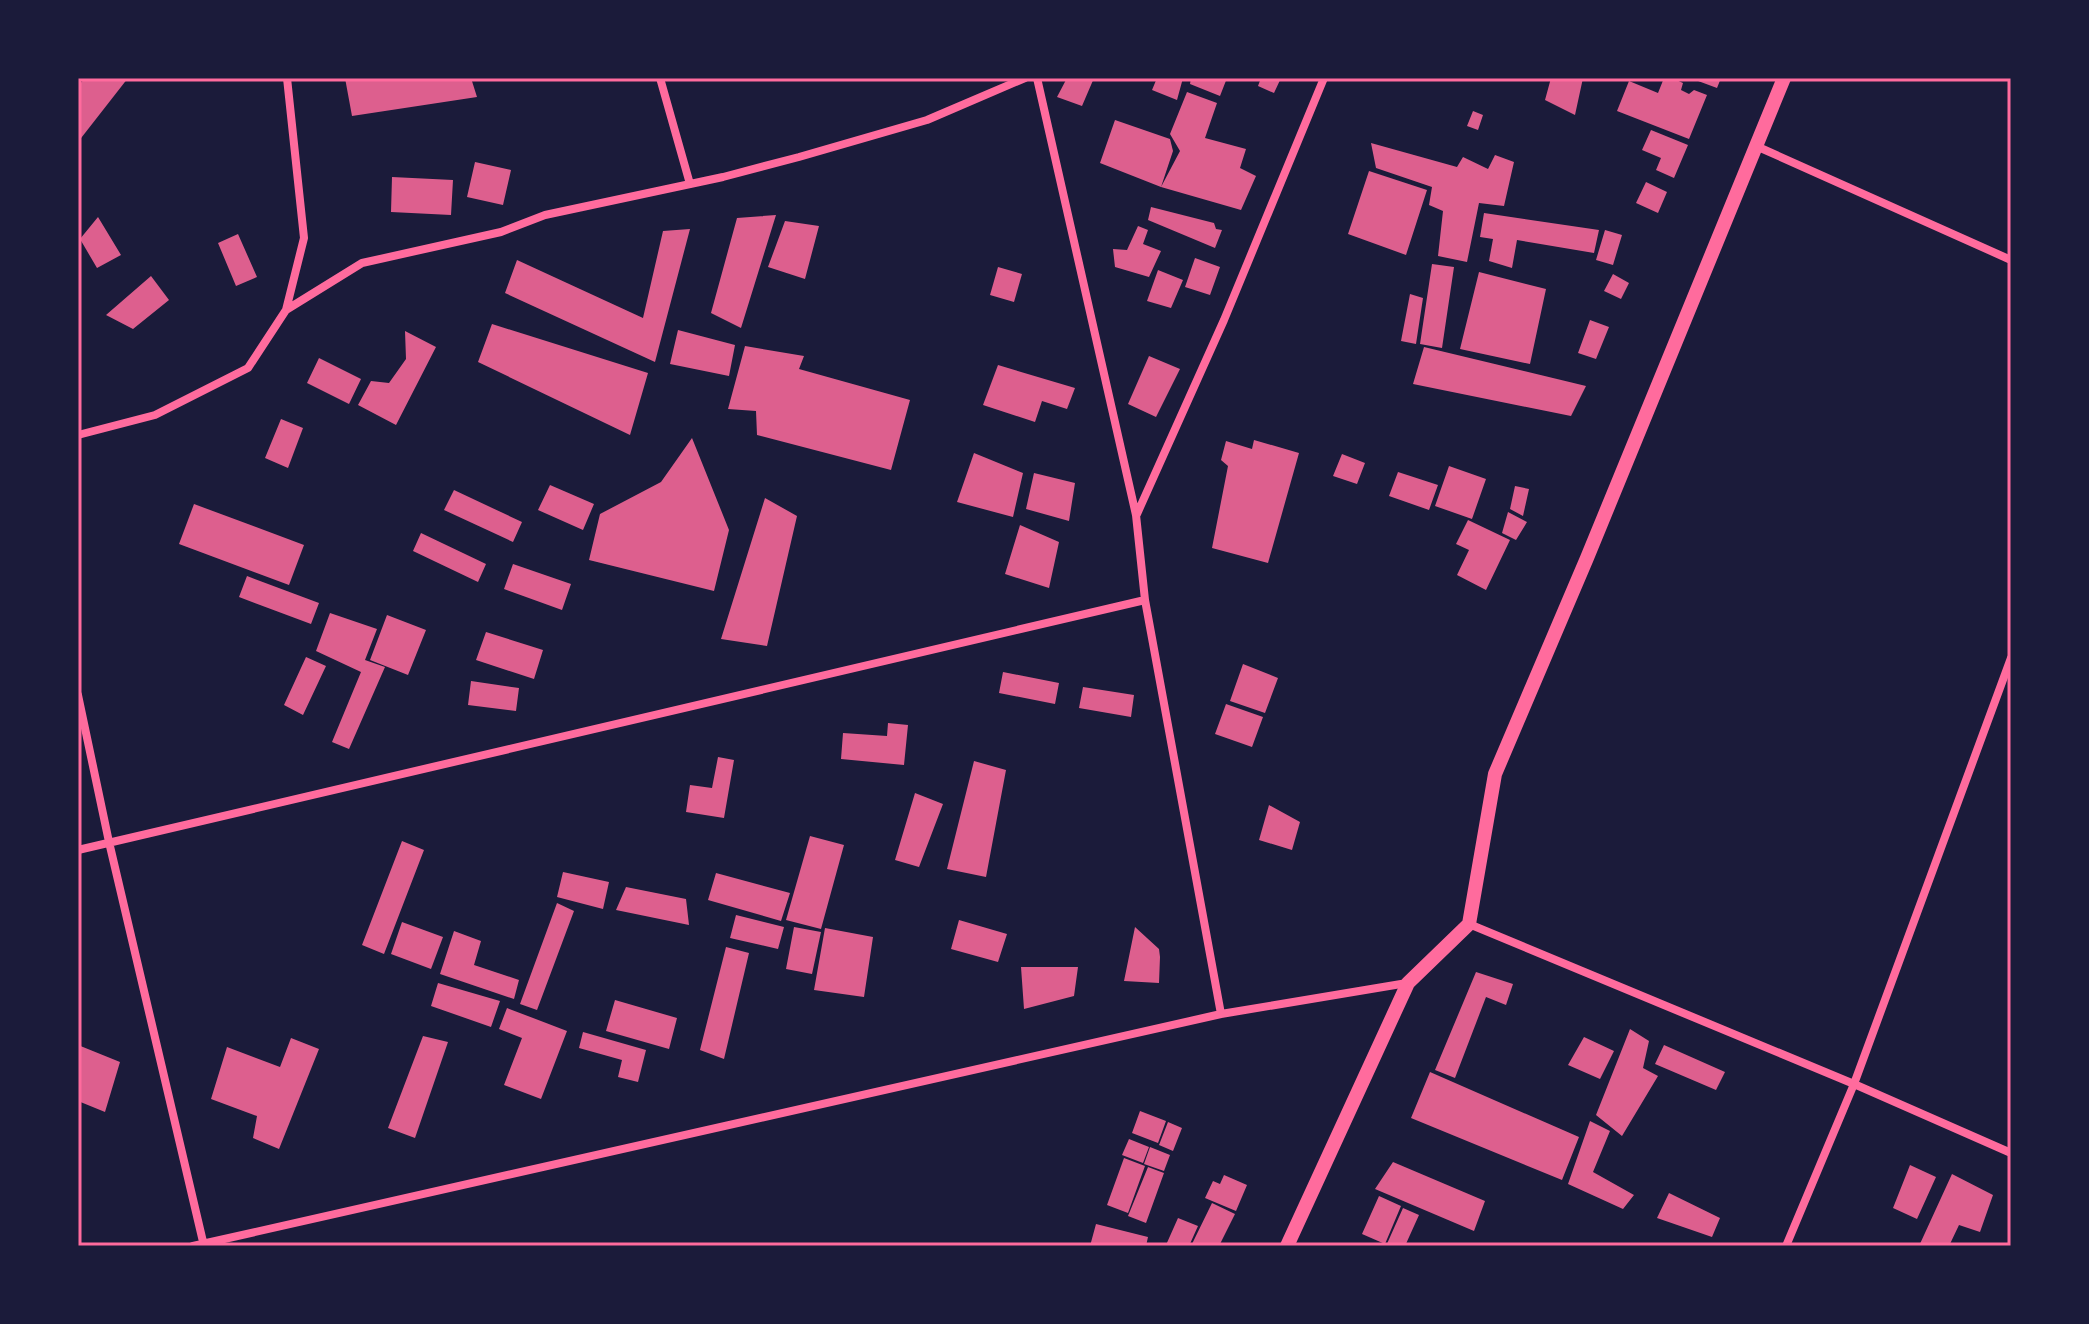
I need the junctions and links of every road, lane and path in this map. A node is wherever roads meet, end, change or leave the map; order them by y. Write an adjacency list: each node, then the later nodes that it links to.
1 (287, 78): 10 (street)
2 (660, 78): 8 (street)
3 (1025, 78): 8 (street)
4 (1037, 78): 12 (street)
5 (1324, 78): 12 (street)
6 (1784, 78): 7 (street)
7 (1756, 146): 9 (street); 20 (street)
8 (690, 184): 10 (street)
9 (2011, 260)
10 (286, 310): 11 (street)
11 (78, 435)
12 (1136, 515): 13 (street)
13 (1145, 600): 18 (street); 22 (street)
14 (2011, 658): 15 (street)
15 (2001, 683): 16 (street); 23 (street)
16 (2011, 687)
17 (78, 695): 18 (street)
18 (109, 842): 19 (street); 25 (street)
19 (78, 850)
20 (1469, 924): 21 (street); 23 (street)
21 (1408, 983): 22 (street); 27 (street)
22 (1221, 1014): 25 (street)
23 (1854, 1084): 24 (street); 28 (street)
24 (2011, 1153)
25 (204, 1245): 26 (street)
26 (193, 1246)
27 (1287, 1246)
28 (1786, 1246)

